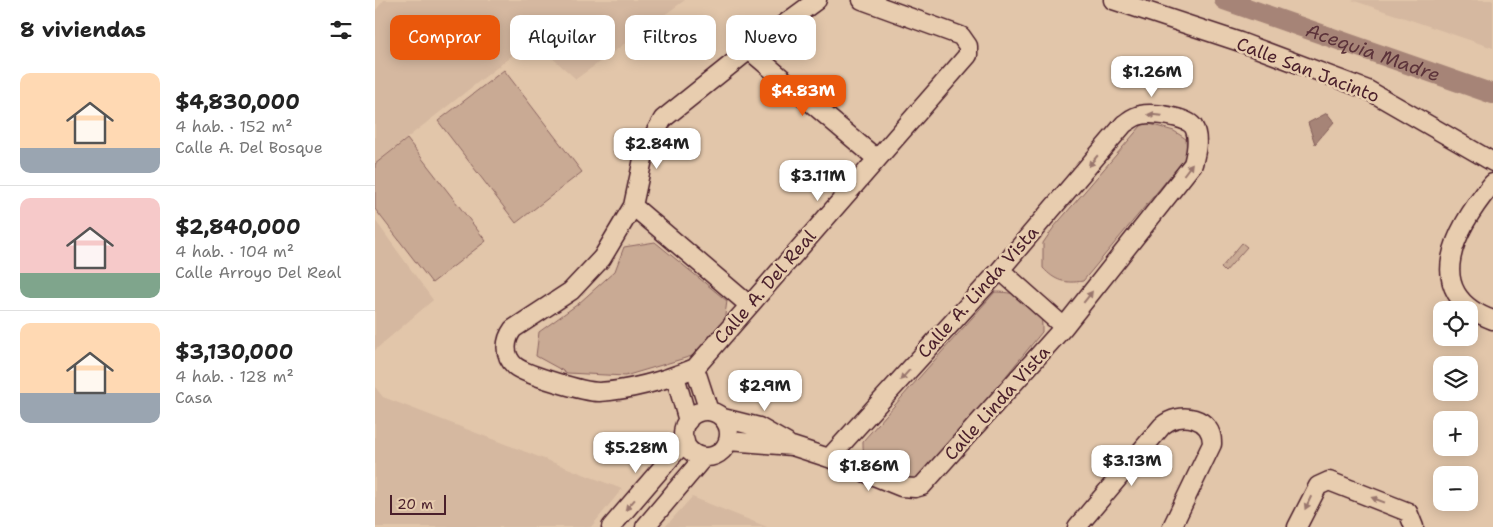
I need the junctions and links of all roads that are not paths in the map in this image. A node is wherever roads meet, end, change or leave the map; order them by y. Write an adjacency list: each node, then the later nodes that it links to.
1 (817, 0): 4 (street)
2 (862, 0): 8 (street, Calle A. Del Real)
3 (1113, 0): 9 (street, Calle San Jacinto)
4 (797, 15)
5 (736, 60): 11 (street)
6 (761, 60): 8 (street)
7 (1124, 124): 12 (street, Calle A. Linda Vista, one-way to 12); 15 (street, Calle Linda Vista, one-way to 7)
8 (877, 159): 13 (street, Calle A. Del Real)
9 (1493, 162)
10 (1493, 183): 14 (street)
11 (633, 206): 13 (street); 17 (street)
12 (1000, 270): 15 (street); 24 (street, Calle A. Linda Vista, one-way to 24)
13 (749, 305): 16 (street, Calle A. Del Real)
14 (1493, 320)
15 (1064, 328): 24 (street, Calle Linda Vista)
16 (695, 368): 17 (street); 18 (street)
17 (675, 376): 19 (street)
18 (716, 415): 19 (street); 21 (street); 22 (street, Calle Linda Vista)
19 (688, 421): 20 (street)
20 (685, 441): 23 (street); 25 (street, one-way to 25)
21 (728, 441): 22 (street, Calle Linda Vista); 23 (street)
22 (792, 446): 24 (street, Calle Linda Vista)
23 (704, 457): 26 (street)
24 (829, 458)
25 (611, 527)
26 (645, 527)
27 (1077, 527): 28 (street)
28 (1171, 527)
29 (1297, 527): 30 (street, one-way to 29)
30 (1413, 527)

